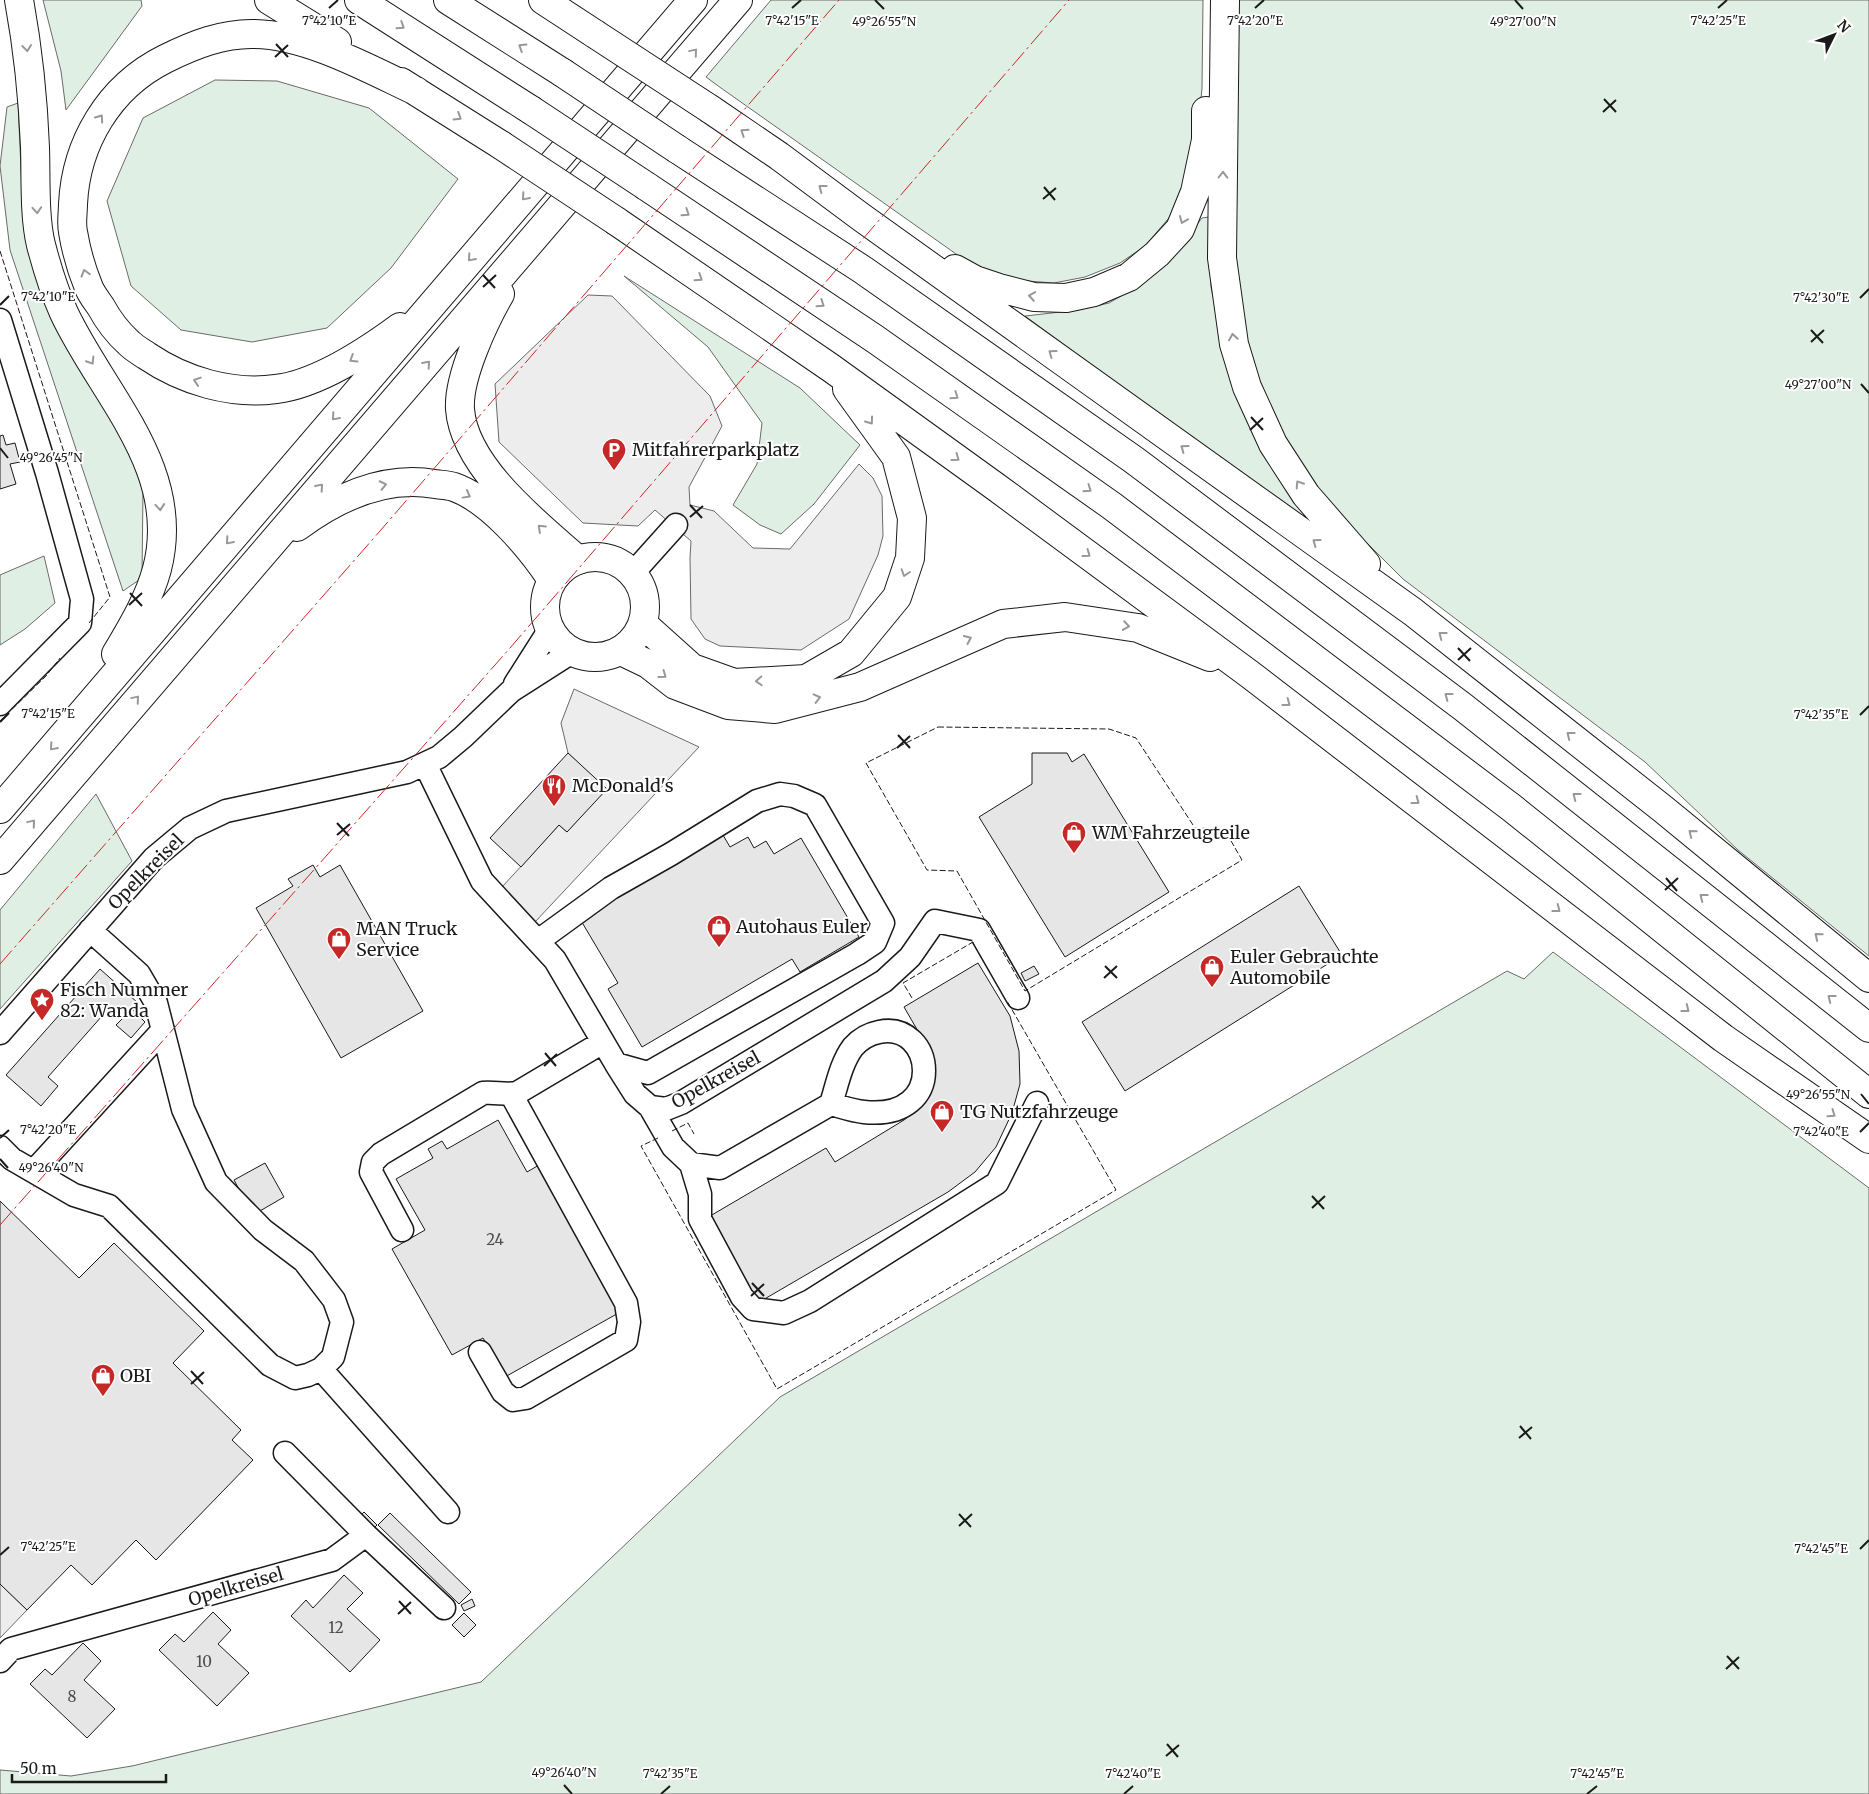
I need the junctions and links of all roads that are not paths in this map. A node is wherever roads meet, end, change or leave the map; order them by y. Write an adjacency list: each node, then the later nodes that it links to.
1 (19, 0): 29 (main road, one-way to 29)
2 (269, 0): 10 (main road)
3 (360, 0): 43 (main road, one-way to 43, bridge)
4 (448, 0): 37 (main road, one-way to 4, bridge)
5 (543, 0): 11 (main road, one-way to 5, bridge)
6 (693, 0): 13 (main road, one-way to 13)
7 (738, 0): 12 (main road, one-way to 7)
8 (1208, 0): 11 (main road, one-way to 11)
9 (1225, 0): 21 (main road, one-way to 9)
10 (416, 91): 13 (main road, one-way to 10); 15 (main road, one-way to 15, bridge)
11 (861, 217): 21 (main road, one-way to 11)
12 (526, 249): 17 (main road, one-way to 12); 18 (main road, one-way to 12)
13 (435, 300): 29 (main road, one-way to 29)
14 (0, 320): 28 (street)
15 (831, 368): 22 (main road, one-way to 22); 26 (main road, one-way to 26)
16 (676, 525): 19 (street)
17 (266, 551): 20 (main road, one-way to 20); 32 (main road, one-way to 17)
18 (578, 560): 19 (main road); 20 (main road)
19 (633, 573): 22 (main road)
20 (552, 580): 23 (main road)
21 (1412, 612): 35 (main road, one-way to 21)
22 (643, 624): 24 (main road)
23 (550, 630): 25 (main road); 27 (street, Opelkreisel)
24 (621, 651): 25 (main road); 26 (main road, one-way to 26)
25 (572, 652): 27 (street, Opelkreisel)
26 (1248, 673): 47 (main road, one-way to 47)
27 (511, 691): 30 (street, Opelkreisel)
28 (0, 704)
29 (73, 723): 31 (main road, one-way to 31)
30 (425, 764): 33 (street, Opelkreisel); 34 (street, Opelkreisel)
31 (0, 809)
32 (0, 860)
33 (90, 930): 38 (street); 39 (street, Opelkreisel)
34 (538, 941): 40 (street, Opelkreisel); 41 (street)
35 (1869, 978)
36 (1018, 998): 46 (street, Opelkreisel)
37 (1869, 1028)
38 (163, 1030): 50 (street); 53 (street)
39 (0, 1033)
40 (603, 1042): 41 (street, Opelkreisel); 42 (street)
41 (616, 1064): 46 (street, Opelkreisel)
42 (511, 1094): 51 (street); 52 (street)
43 (1869, 1094)
44 (1037, 1103): 49 (street)
45 (831, 1104): 49 (street)
46 (650, 1107): 49 (street)
47 (1869, 1139)
48 (0, 1147): 50 (street)
49 (691, 1164)
50 (34, 1171): 53 (street)
51 (402, 1230)
52 (480, 1352)
53 (321, 1369): 55 (street)
54 (285, 1453): 56 (street)
55 (448, 1512)
56 (366, 1535): 57 (street); 58 (street, Opelkreisel)
57 (444, 1608)
58 (0, 1661)

